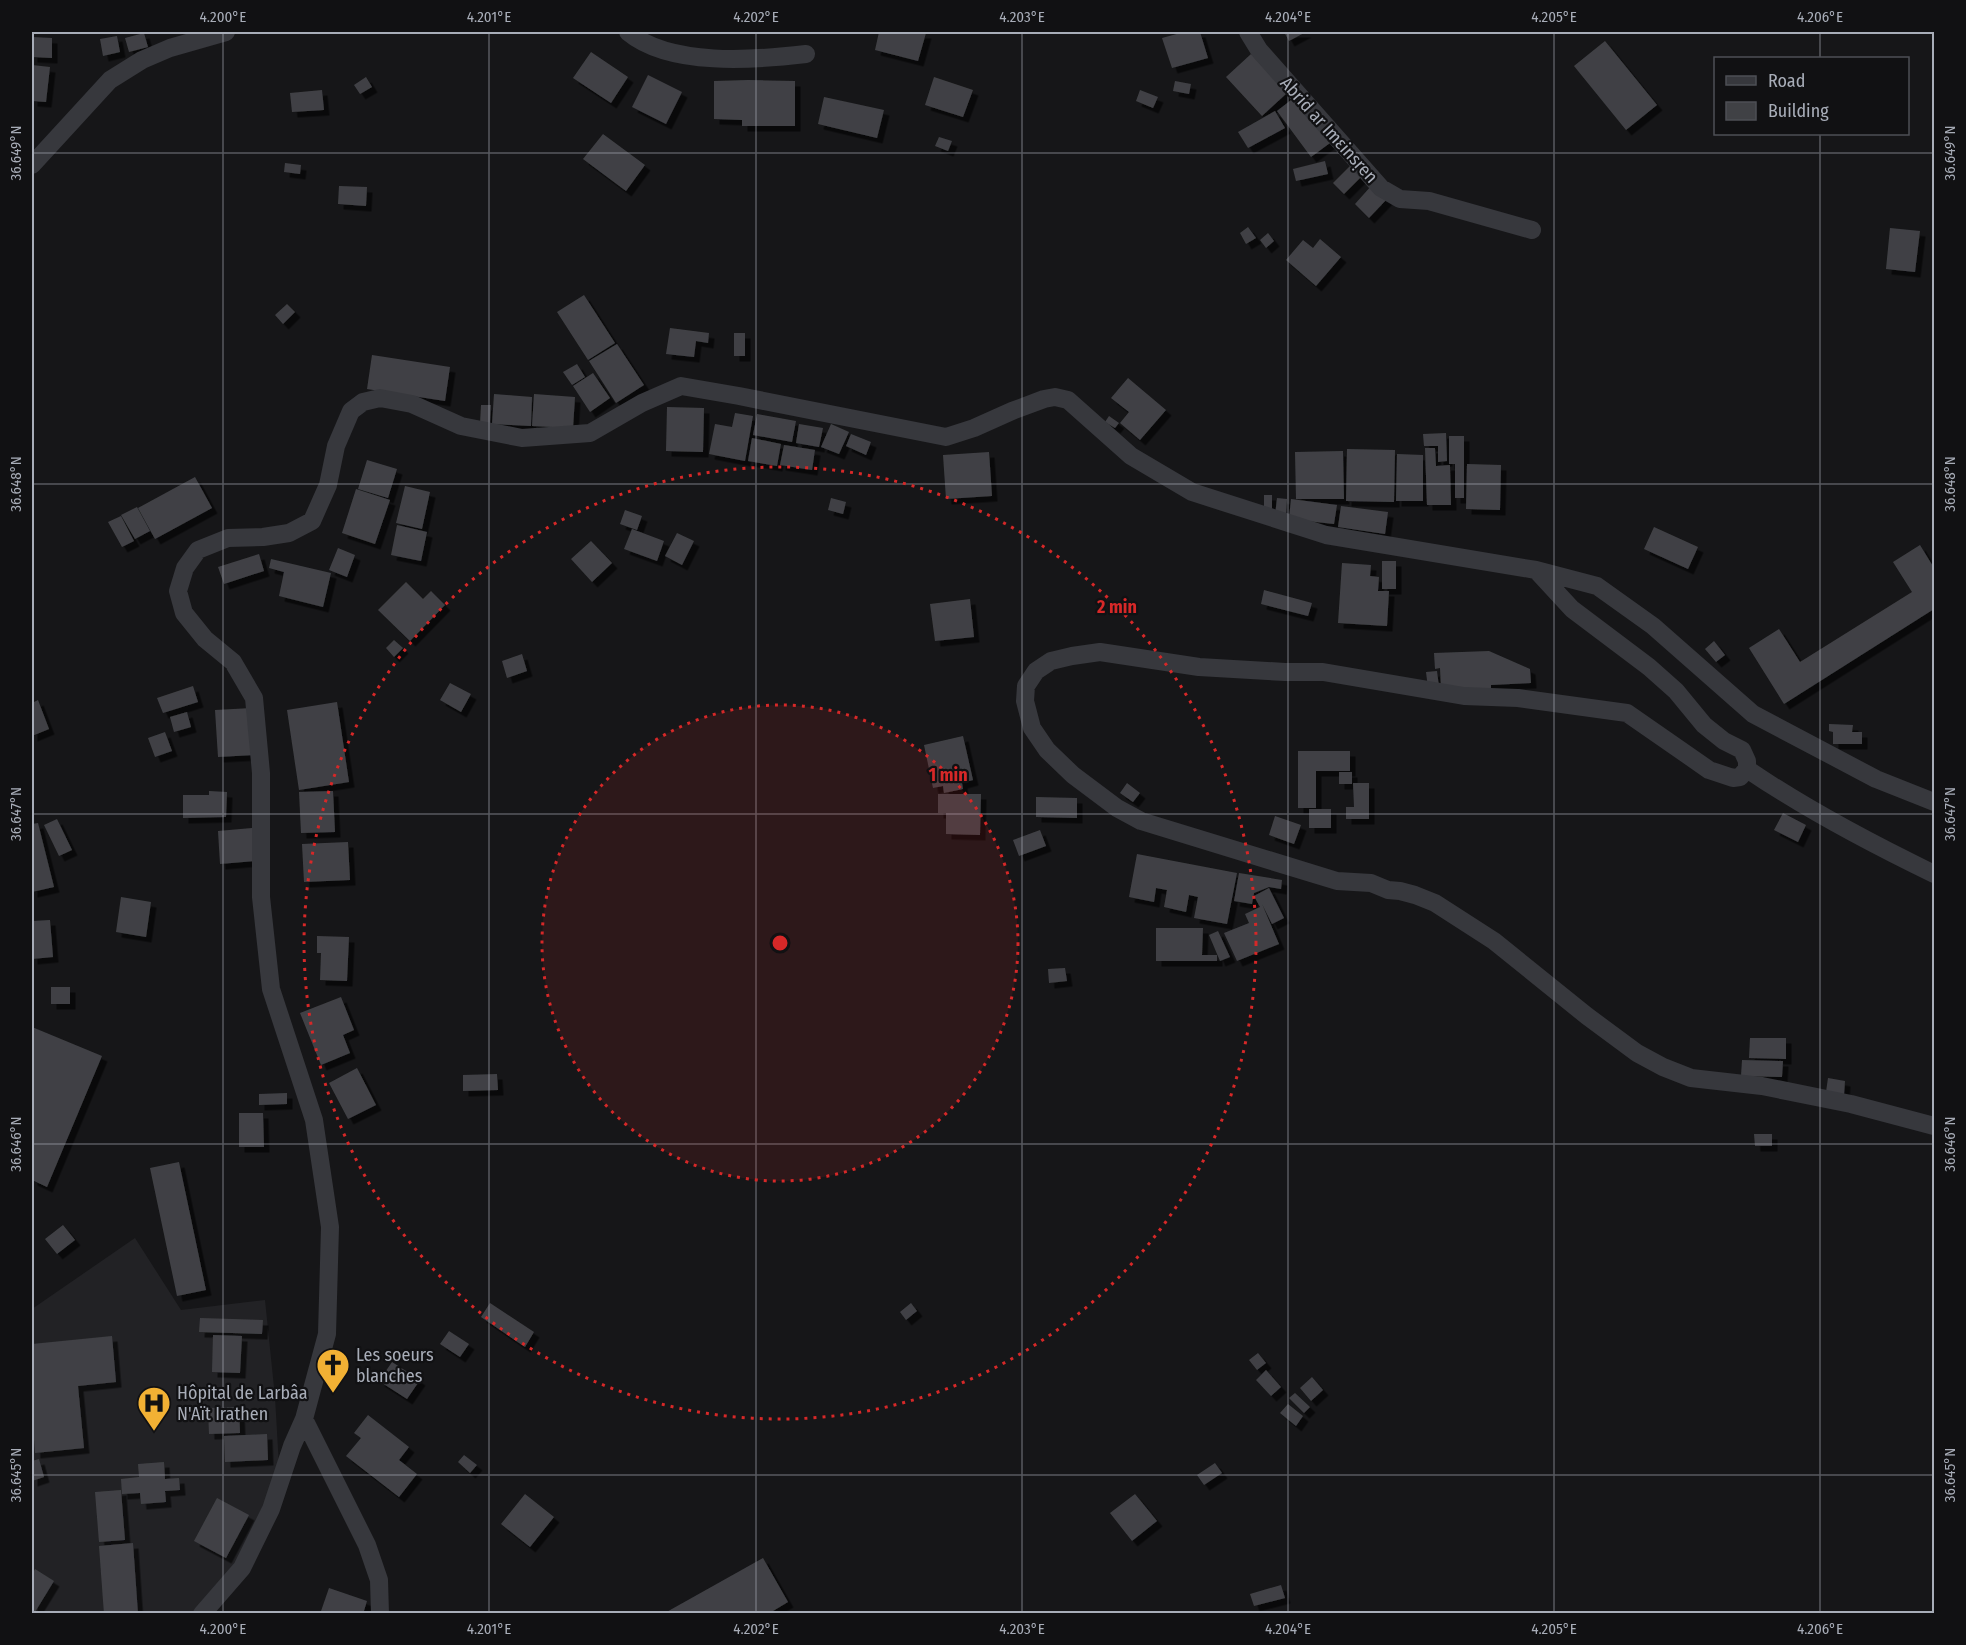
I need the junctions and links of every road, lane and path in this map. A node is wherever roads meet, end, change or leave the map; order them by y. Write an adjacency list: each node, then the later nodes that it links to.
1 (226, 32): 5 (street)
2 (628, 32): 4 (street)
3 (1248, 32): 6 (street, Abrid ar Imɛinsṛen)
4 (806, 54)
5 (32, 165)
6 (1532, 230)
7 (1536, 570): 8 (street); 9 (street); 12 (street)
8 (1748, 769): 10 (street); 11 (street)
9 (1935, 802)
10 (1935, 874)
11 (1935, 1126)
12 (304, 1419): 13 (street); 14 (street)
13 (201, 1614)
14 (380, 1614)

